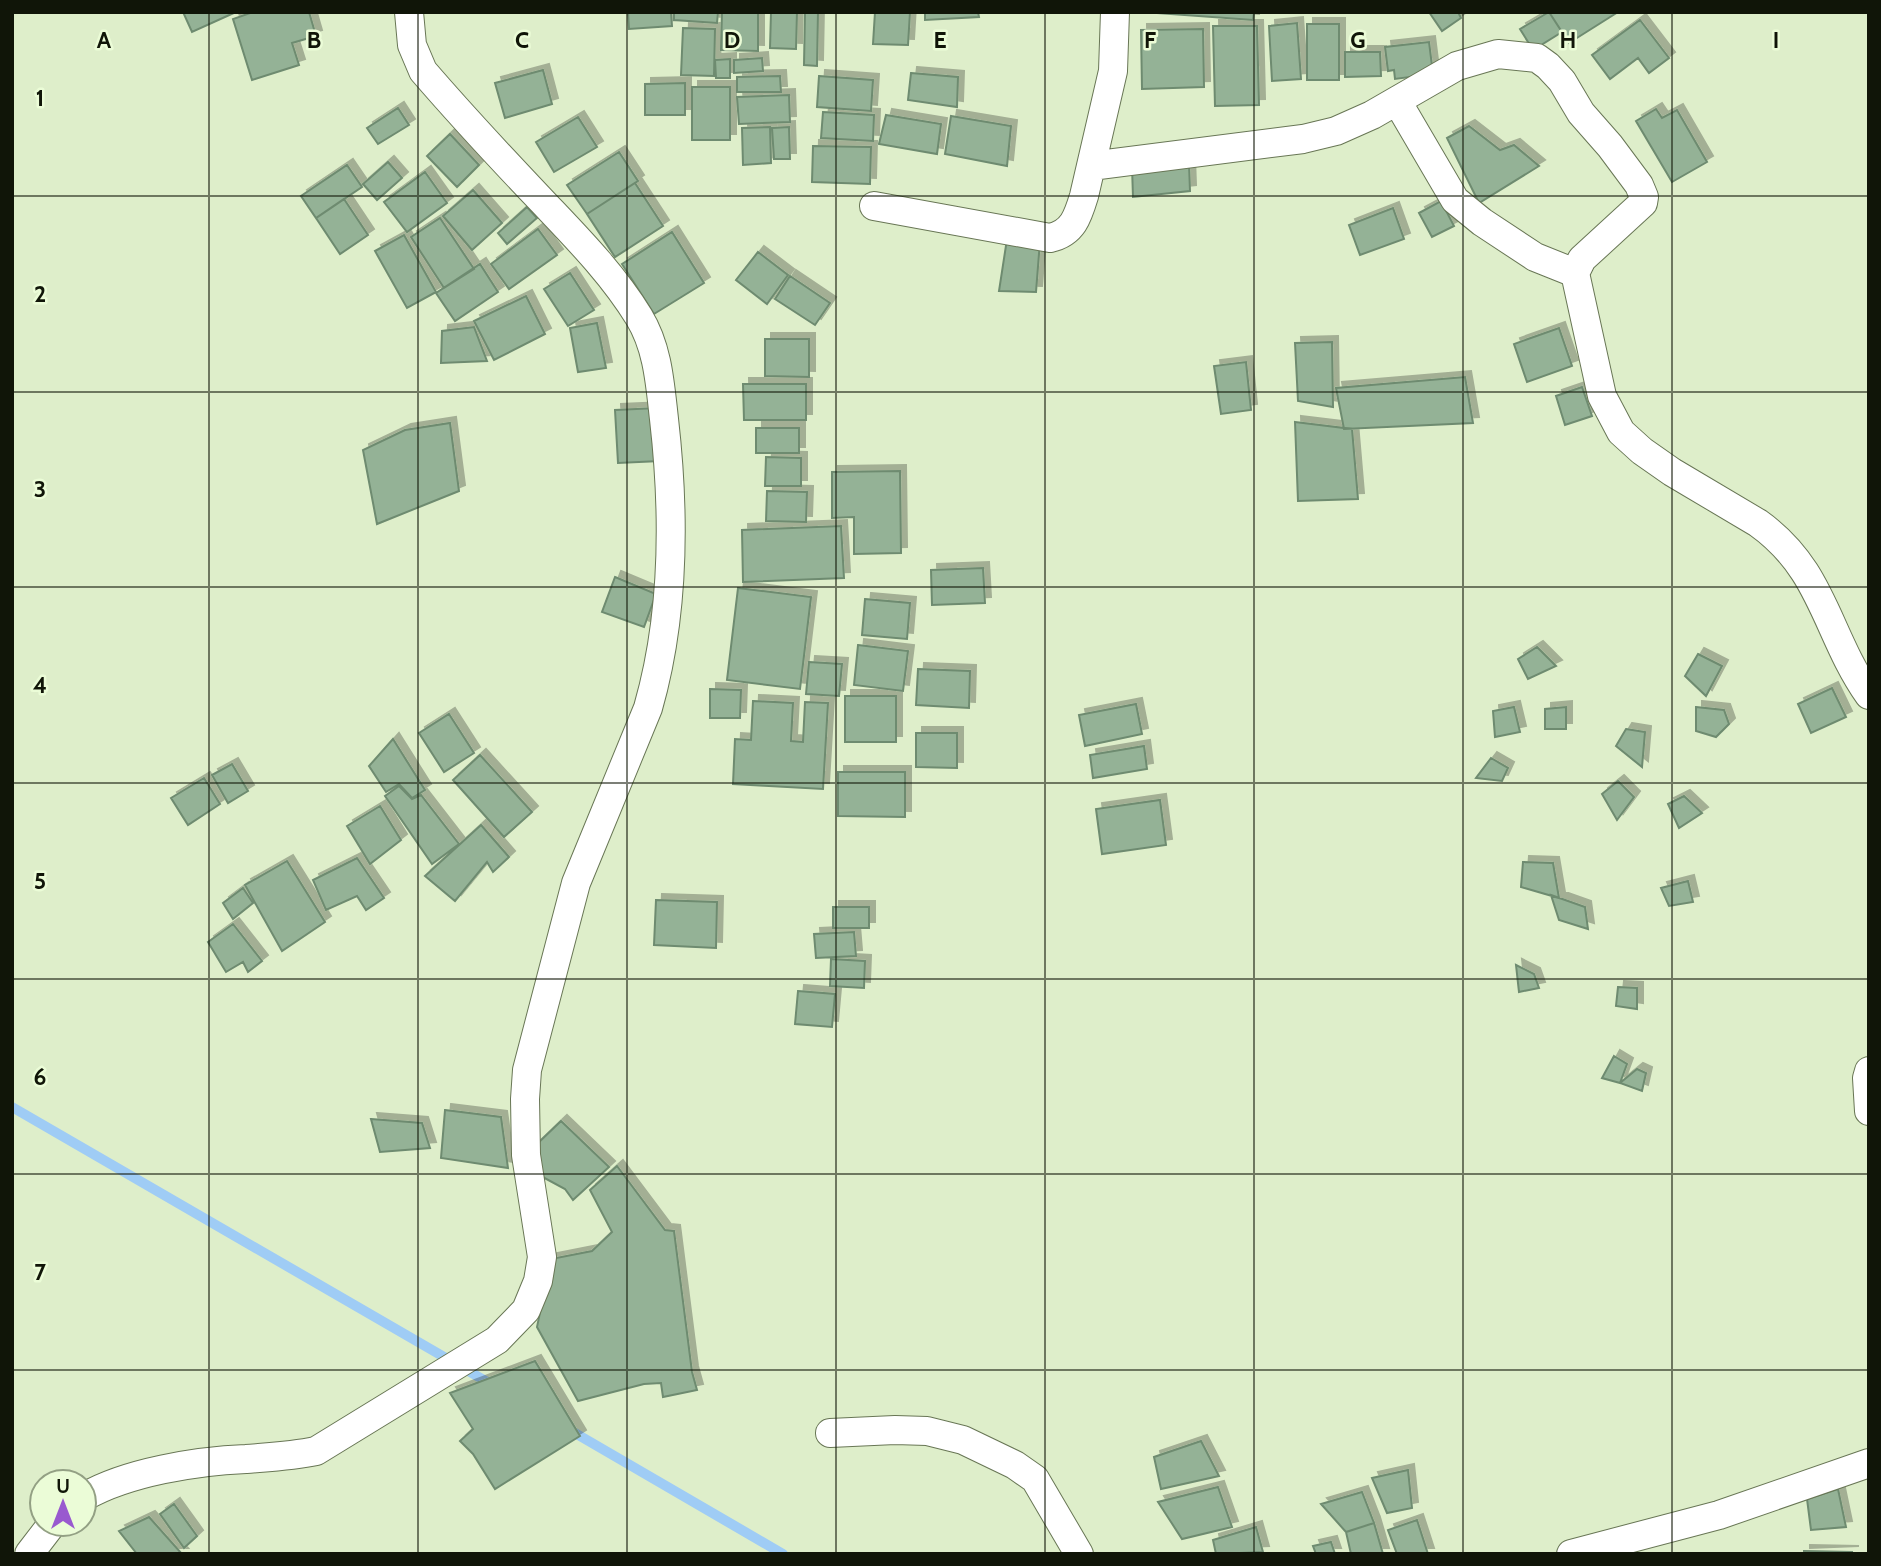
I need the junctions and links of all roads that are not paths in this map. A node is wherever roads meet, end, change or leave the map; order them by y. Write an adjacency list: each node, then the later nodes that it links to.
1 (409, 12): 12 (street)
2 (1115, 12): 4 (street)
3 (1397, 100): 4 (street); 6 (street); 6 (street)
4 (1091, 166): 5 (street)
5 (874, 206)
6 (1575, 273): 7 (street)
7 (1869, 695)
8 (1869, 1071): 9 (street)
9 (1869, 1111)
10 (830, 1433): 15 (street)
11 (1869, 1463): 16 (street)
12 (98, 1491)
13 (41, 1538): 14 (street)
14 (29, 1554)
15 (1079, 1554)
16 (1571, 1554)

